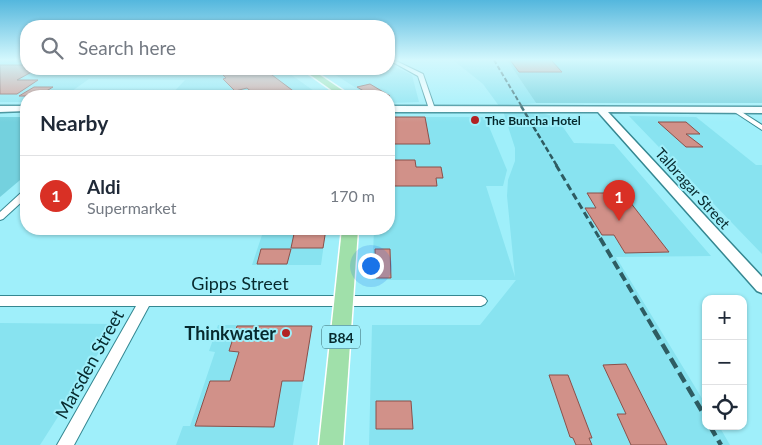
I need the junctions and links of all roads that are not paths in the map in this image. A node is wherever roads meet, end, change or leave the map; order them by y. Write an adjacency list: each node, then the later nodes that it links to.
1 (323, 81): 3 (main road)
2 (423, 81): 7 (street)
3 (337, 90)
4 (0, 109): 5 (street)
5 (20, 109)
6 (395, 109): 7 (street)
7 (432, 109): 8 (street)
8 (601, 110): 9 (street); 15 (street, Talbragar Street)
9 (735, 110): 10 (street); 11 (street)
10 (762, 110)
11 (762, 128)
12 (20, 199): 13 (street)
13 (0, 217)
14 (350, 235): 18 (main road, B84)
15 (762, 287)
16 (0, 301): 17 (street, Gipps Street)
17 (145, 301): 18 (street, Gipps Street); 20 (street, Marsden Street)
18 (344, 301): 19 (street, Gipps Street); 21 (main road, B84)
19 (480, 301)
20 (65, 445)
21 (331, 445)

